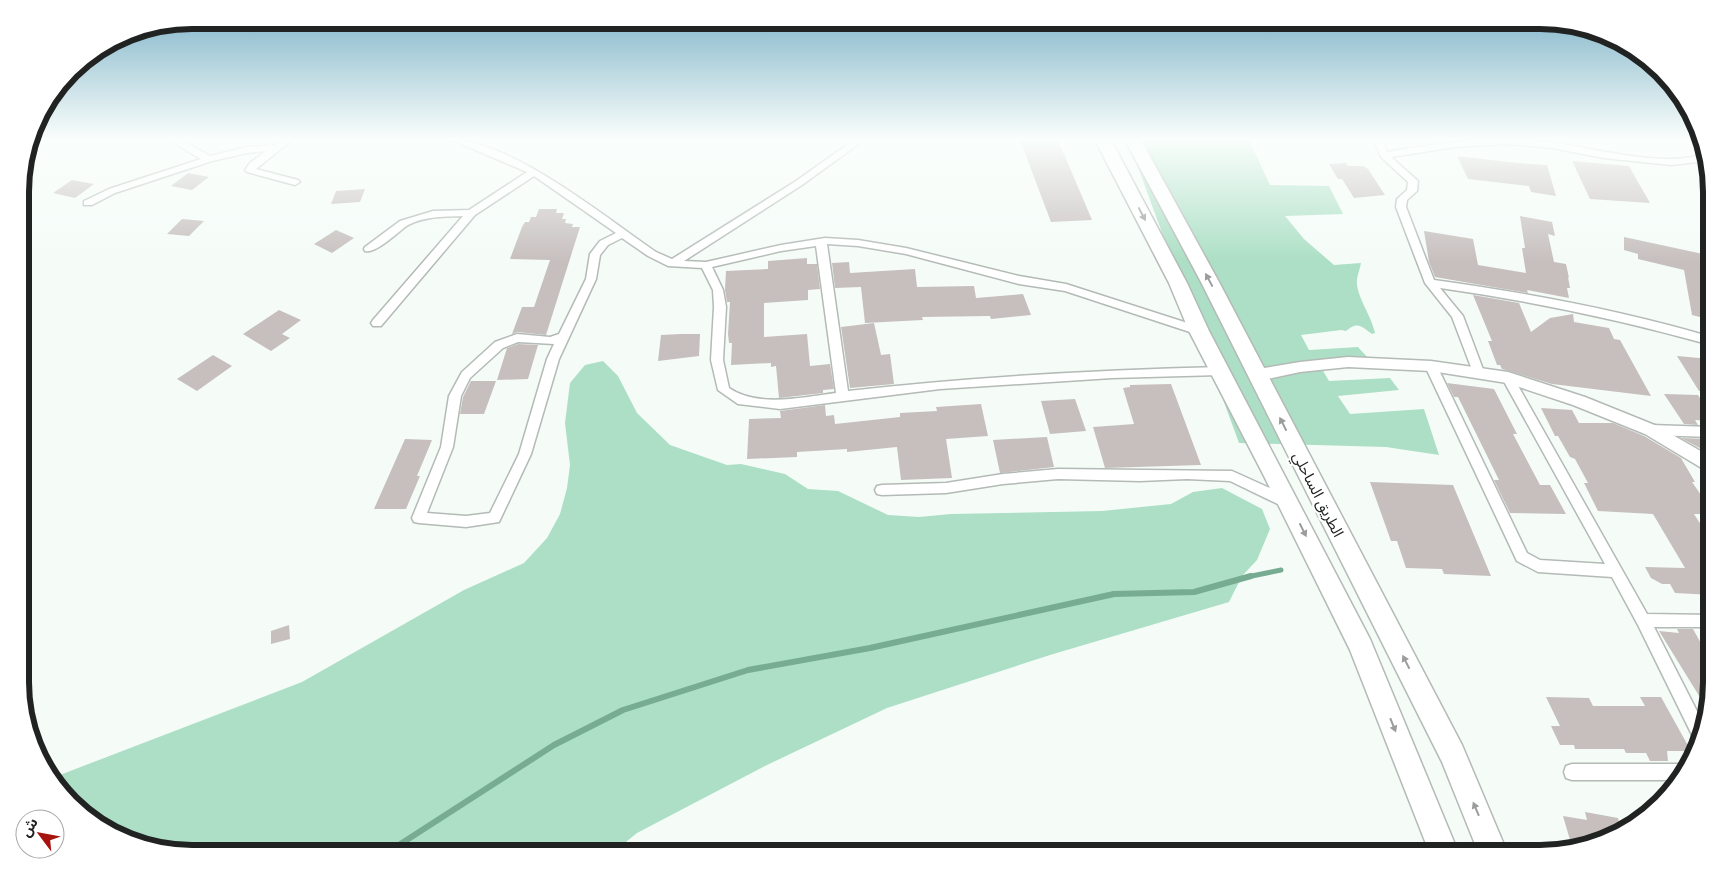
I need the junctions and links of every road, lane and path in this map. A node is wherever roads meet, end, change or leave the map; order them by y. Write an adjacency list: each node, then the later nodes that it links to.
1 (142, 181): 10 (street)
2 (290, 181): 9 (street)
3 (520, 181): 11 (street)
4 (547, 181): 12 (street)
5 (802, 181): 15 (street)
6 (1124, 181): 19 (highway, الطريق الساحلي, one-way to 19)
7 (1155, 181): 25 (highway, الطريق الساحلي, one-way to 7)
8 (1413, 181): 17 (street)
9 (295, 182)
10 (88, 203)
11 (471, 212): 14 (street); 18 (street)
12 (623, 234): 15 (street); 20 (street)
13 (821, 242): 16 (street); 19 (street); 27 (street)
14 (369, 249)
15 (672, 264): 16 (street)
16 (706, 265): 27 (street)
17 (1430, 283): 21 (street); 24 (street)
18 (377, 323)
19 (1199, 330): 23 (highway, الطريق الساحلي)
20 (563, 337): 20 (street)
21 (1703, 338)
22 (1431, 366): 24 (street); 25 (street); 33 (street)
23 (1220, 370): 27 (street); 32 (highway, الطريق الساحلي)
24 (1478, 372): 26 (street)
25 (1258, 375): 40 (highway, الطريق الساحلي, one-way to 25)
26 (1508, 378): 28 (street); 33 (street)
27 (843, 398)
28 (1651, 430): 29 (street); 30 (street)
29 (1703, 432)
30 (1703, 460)
31 (882, 490): 32 (street)
32 (1289, 503): 39 (highway, الطريق الساحلي, one-way to 39)
33 (1616, 571): 34 (street)
34 (1643, 620): 35 (street); 36 (street)
35 (1703, 621)
36 (1697, 727)
37 (1572, 772): 38 (street)
38 (1677, 772)
39 (1441, 845)
40 (1490, 845)

